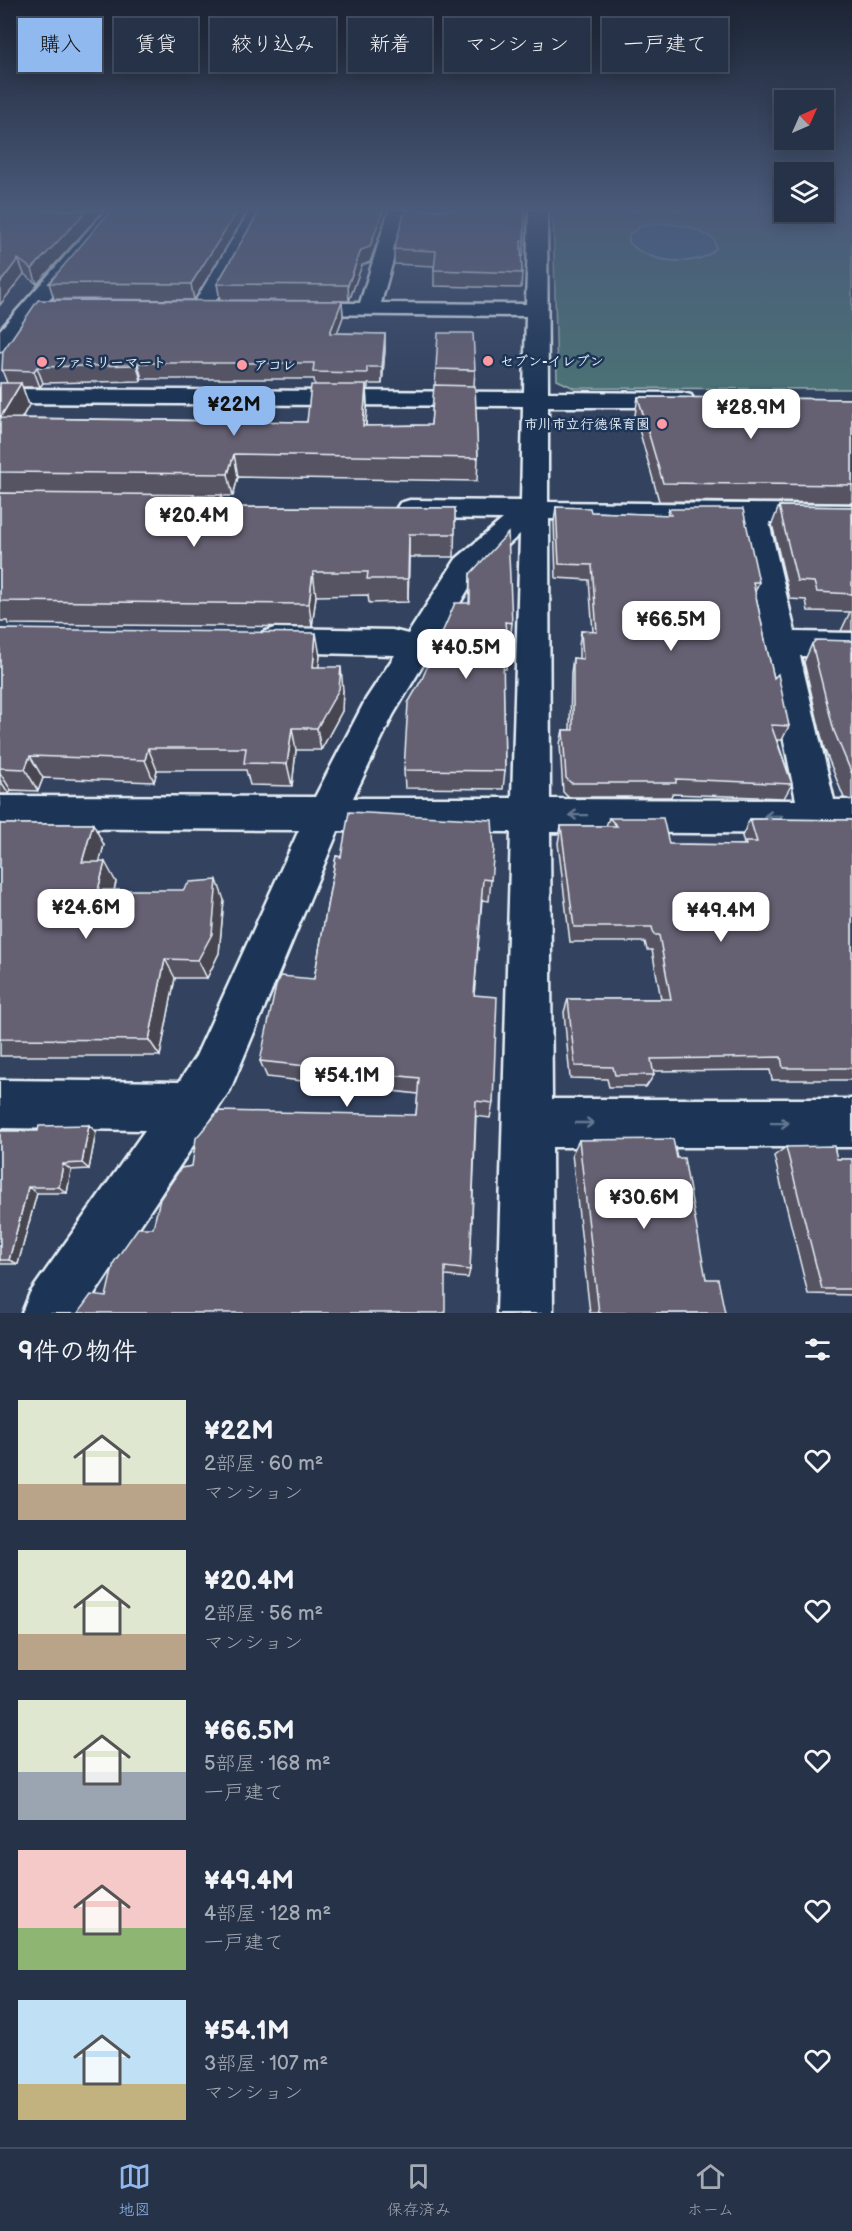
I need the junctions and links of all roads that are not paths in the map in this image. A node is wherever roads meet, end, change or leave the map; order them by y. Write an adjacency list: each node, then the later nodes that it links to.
1 (63, 271): 5 (street)
2 (223, 271): 8 (street)
3 (380, 271): 11 (street)
4 (537, 271): 12 (street)
5 (32, 307): 6 (street); 13 (street)
6 (62, 307)
7 (179, 308): 8 (street)
8 (202, 308): 9 (street)
9 (226, 308)
10 (274, 309): 11 (street)
11 (369, 309): 12 (street)
12 (537, 310): 15 (street)
13 (0, 344)
14 (0, 396): 15 (street)
15 (537, 399): 16 (street); 18 (street)
16 (708, 400)
17 (383, 509): 18 (street)
18 (533, 510): 19 (street); 24 (street); 27 (street)
19 (753, 514): 20 (street); 22 (street)
20 (852, 514)
21 (249, 640): 24 (street)
22 (781, 644): 23 (street); 28 (street)
23 (852, 645)
24 (415, 648): 26 (street)
25 (0, 812): 26 (street)
26 (326, 813): 27 (street); 30 (street)
27 (529, 814): 28 (street, one-way to 27); 31 (street)
28 (835, 817)
29 (0, 1104): 30 (street)
30 (192, 1106): 33 (street)
31 (527, 1123): 32 (street, one-way to 32); 34 (street)
32 (852, 1123)
33 (50, 1313)
34 (525, 1313)

